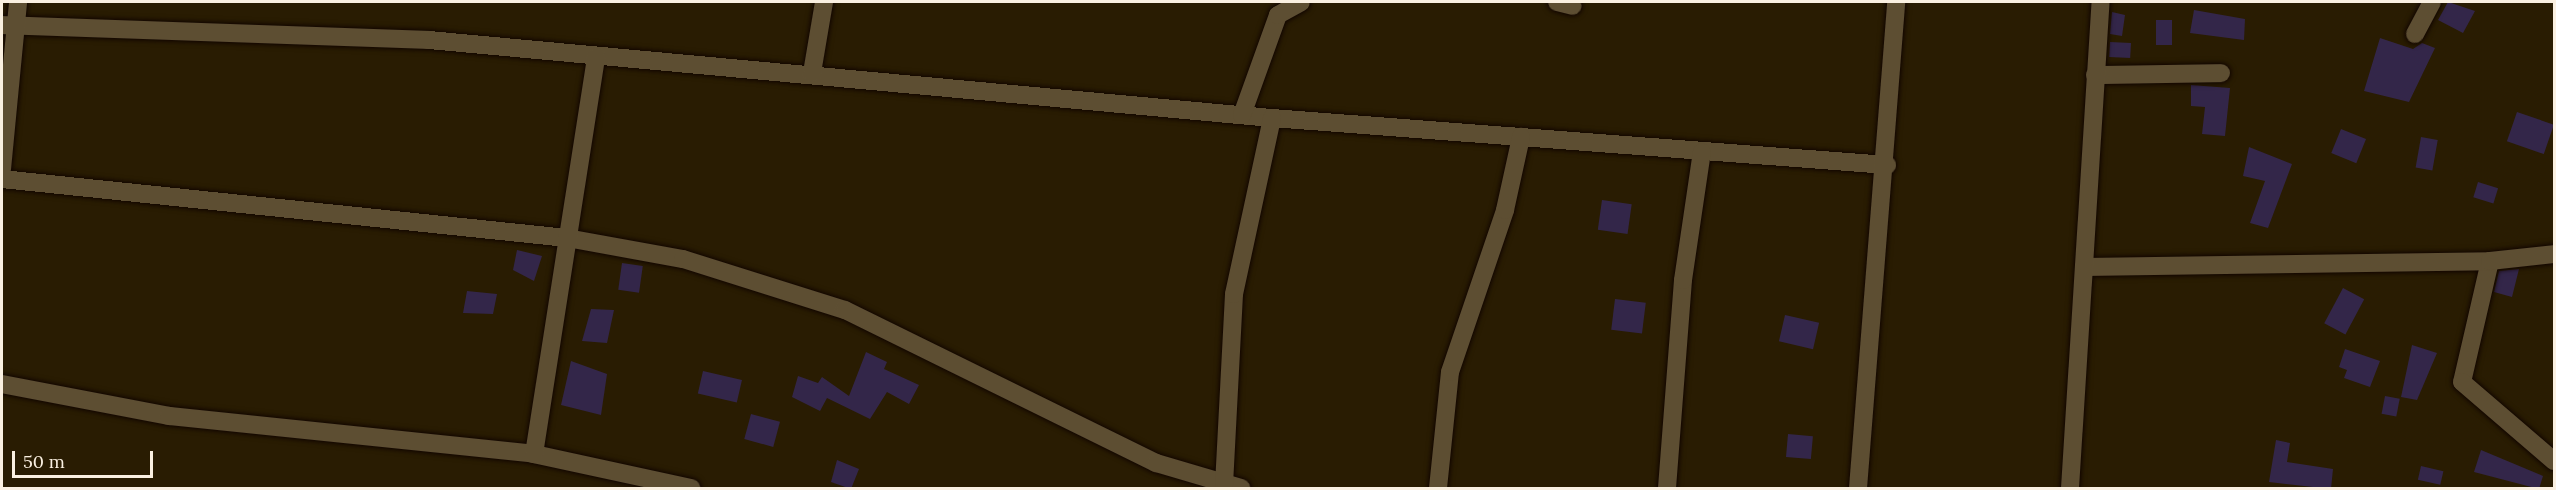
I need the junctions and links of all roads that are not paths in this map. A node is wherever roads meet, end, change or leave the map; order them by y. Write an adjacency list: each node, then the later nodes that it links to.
1 (18, 2): 7 (street)
2 (824, 2): 10 (street)
3 (1301, 2): 13 (street)
4 (1896, 2): 17 (street)
5 (2101, 2): 12 (street)
6 (2432, 2): 8 (street)
7 (9, 24): 9 (street); 18 (street)
8 (2415, 34)
9 (596, 57): 10 (street); 20 (street)
10 (812, 73): 13 (street)
11 (2221, 73): 12 (street)
12 (2095, 75): 23 (street)
13 (1242, 115): 14 (street)
14 (1272, 118): 15 (street); 27 (street)
15 (1521, 137): 16 (street); 29 (street)
16 (1702, 152): 17 (street); 30 (street)
17 (1887, 165): 31 (street)
18 (2, 169)
19 (2, 179): 20 (street)
20 (567, 238): 25 (street); 27 (street)
21 (2554, 254): 22 (street)
22 (2490, 261): 23 (street); 26 (street)
23 (2084, 267): 32 (street)
24 (2, 384): 25 (street)
25 (534, 454): 28 (street)
26 (2554, 461)
27 (1233, 487)
28 (691, 489)
29 (1438, 489)
30 (1667, 489)
31 (1858, 489)
32 (2070, 489)

